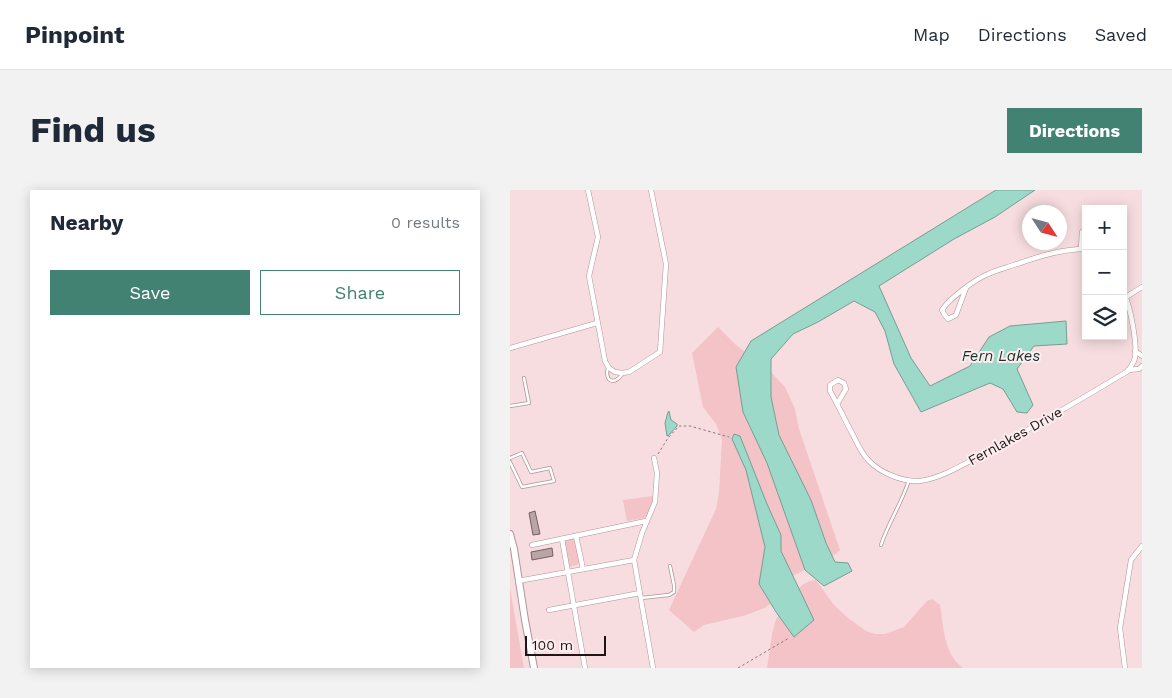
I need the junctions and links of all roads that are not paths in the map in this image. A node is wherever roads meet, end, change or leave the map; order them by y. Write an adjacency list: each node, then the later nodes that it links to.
1 (588, 190): 8 (street)
2 (652, 190): 15 (street)
3 (1082, 249): 5 (street)
4 (1142, 286): 6 (street)
5 (966, 288): 5 (street)
6 (1127, 296)
7 (1127, 301): 10 (street)
8 (597, 323): 9 (street); 12 (street)
9 (510, 348)
10 (1135, 351): 11 (street); 14 (street)
11 (1142, 356)
12 (608, 365): 15 (street); 15 (lane)
13 (1142, 366): 14 (street, Fernlakes Drive)
14 (1128, 370): 22 (street, Fernlakes Drive)
15 (623, 372)
16 (524, 378): 18 (lane)
17 (837, 404): 17 (street, Fernlakes Drive); 22 (street, Fernlakes Drive)
18 (510, 406)
19 (510, 458): 21 (lane)
20 (654, 458): 23 (street)
21 (510, 462)
22 (909, 480): 28 (lane)
23 (646, 521): 25 (street); 30 (street)
24 (510, 534): 34 (street)
25 (576, 536): 26 (street); 32 (street)
26 (562, 539): 27 (street); 33 (street)
27 (532, 545)
28 (881, 545)
29 (1142, 546): 41 (street)
30 (634, 560): 32 (street); 35 (street)
31 (670, 566): 35 (lane)
32 (583, 569): 33 (street)
33 (568, 572): 34 (street); 36 (street)
34 (518, 581): 38 (street)
35 (640, 596): 36 (street); 40 (street)
36 (574, 605): 37 (street); 39 (street)
37 (549, 610)
38 (534, 668)
39 (585, 668)
40 (653, 668)
41 (1125, 668)

